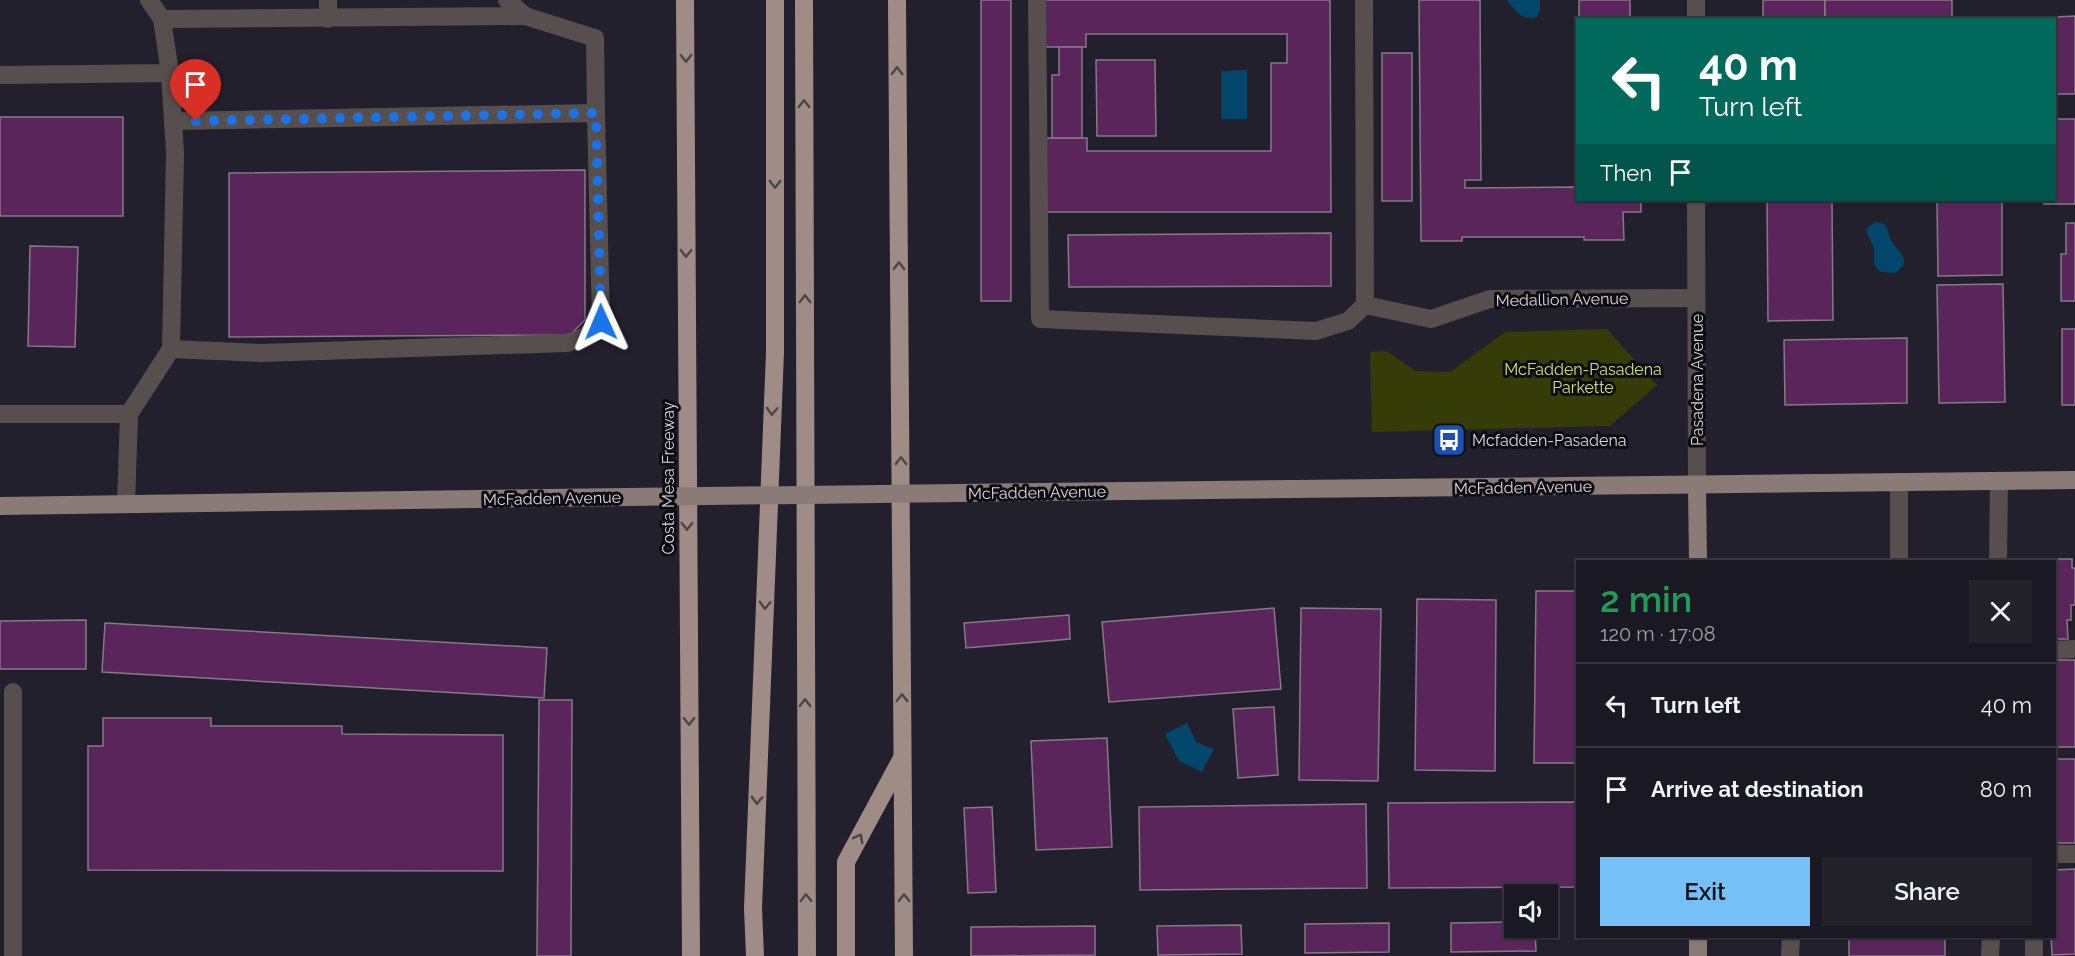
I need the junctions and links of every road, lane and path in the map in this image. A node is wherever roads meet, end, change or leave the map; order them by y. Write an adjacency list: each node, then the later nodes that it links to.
1 (149, 0): 13 (street)
2 (328, 0): 14 (street)
3 (507, 0): 11 (street)
4 (686, 0): 40 (highway, Costa Mesa Freeway, one-way to 40)
5 (776, 0): 47 (highway, one-way to 47)
6 (804, 0): 48 (highway, one-way to 6)
7 (897, 0): 37 (highway, one-way to 7)
8 (1037, 0): 21 (street)
9 (1364, 0): 21 (street)
10 (1696, 0): 12 (street)
11 (525, 16): 14 (street); 17 (street)
12 (1696, 18)
13 (162, 19): 14 (street); 15 (street)
14 (328, 19)
15 (170, 74): 16 (street); 18 (street)
16 (0, 75)
17 (596, 113): 18 (street); 22 (street)
18 (173, 121): 22 (street)
19 (1696, 201): 20 (street, Pasadena Avenue)
20 (1696, 298): 21 (street, Medallion Avenue); 28 (street, Pasadena Avenue)
21 (1365, 305)
22 (171, 349): 24 (street)
23 (0, 414): 24 (street)
24 (129, 414): 29 (street)
25 (2075, 480): 26 (main road, McFadden Avenue)
26 (1998, 481): 27 (main road, McFadden Avenue); 33 (street)
27 (1899, 483): 28 (main road, McFadden Avenue); 32 (street)
28 (1697, 485): 29 (main road, McFadden Avenue, bridge); 31 (main road, Pasadena Avenue)
29 (126, 504): 30 (main road, McFadden Avenue)
30 (0, 506)
31 (1698, 560)
32 (1899, 560)
33 (1998, 560)
34 (2075, 649): 35 (street)
35 (2056, 650)
36 (13, 692): 44 (street)
37 (903, 757): 49 (highway, one-way to 37); 50 (highway, one-way to 37)
38 (2056, 854): 39 (street)
39 (2075, 854)
40 (690, 923): 45 (highway); 46 (highway, Costa Mesa Freeway)
41 (1698, 938): 51 (main road)
42 (1791, 938): 52 (street)
43 (1991, 938): 53 (street)
44 (13, 956)
45 (681, 956)
46 (692, 956)
47 (755, 956)
48 (807, 956)
49 (846, 956)
50 (904, 956)
51 (1698, 956)
52 (1790, 956)
53 (1990, 956)

